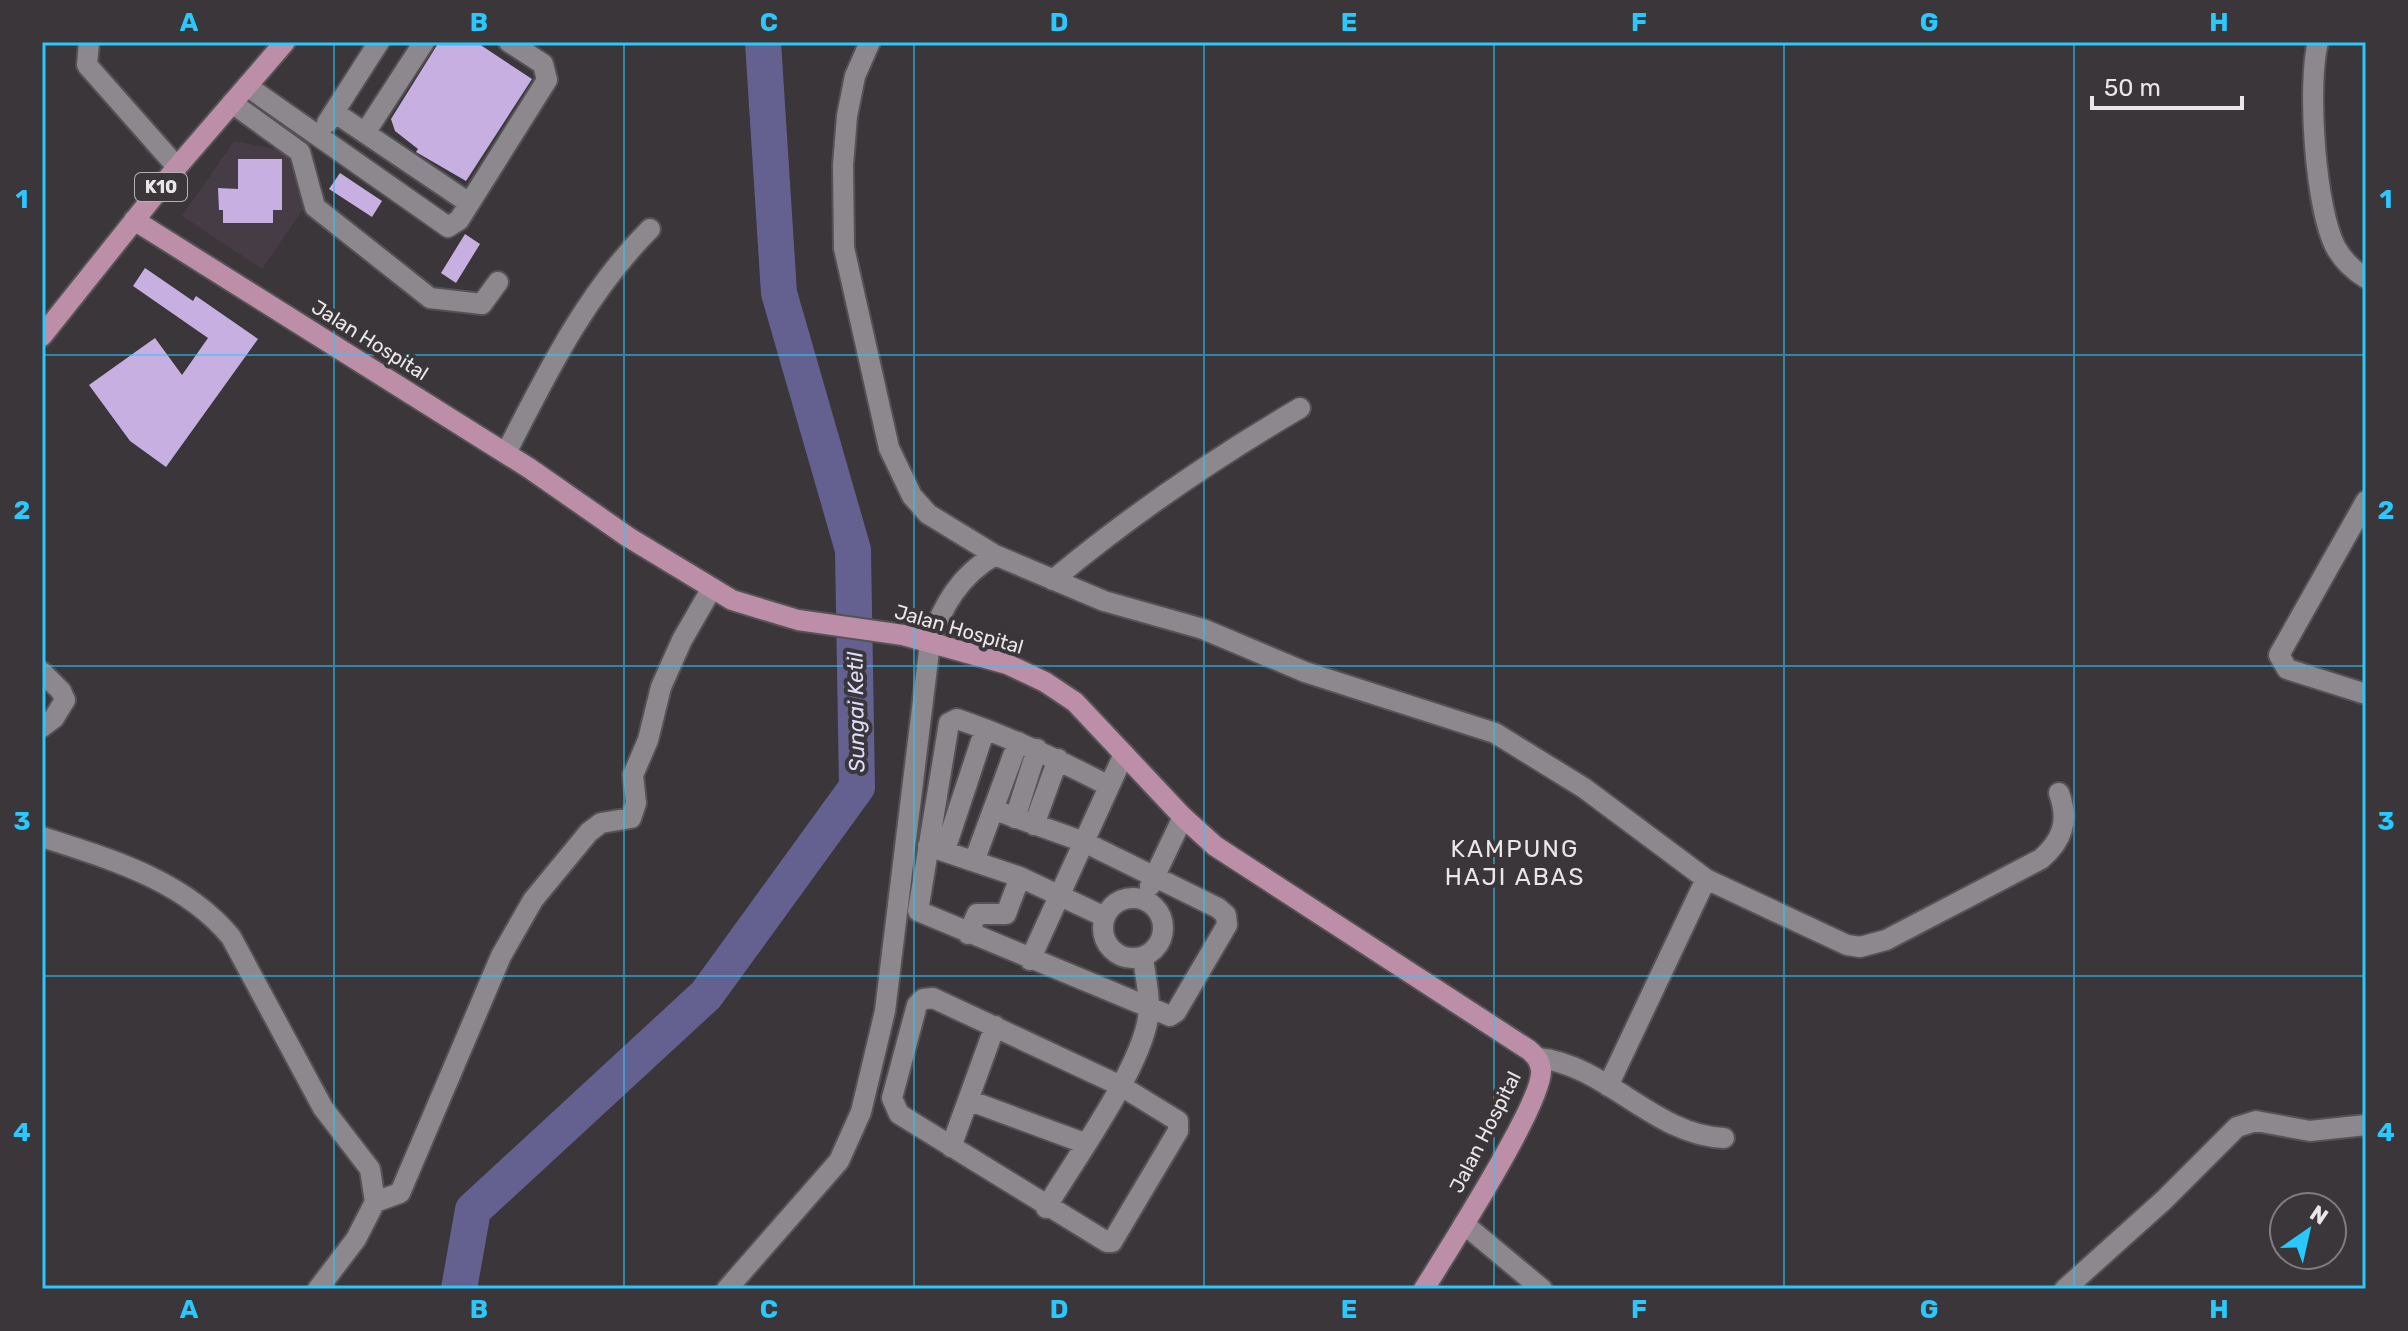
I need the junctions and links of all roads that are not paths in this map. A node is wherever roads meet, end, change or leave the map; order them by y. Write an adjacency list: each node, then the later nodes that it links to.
1 (89, 42): 13 (street)
2 (285, 42): 8 (main road, K10)
3 (379, 42): 10 (street)
4 (424, 42): 11 (street)
5 (509, 42): 14 (street)
6 (870, 42): 23 (street)
7 (2318, 42): 17 (street)
8 (247, 86): 9 (main road, K10); 12 (street)
9 (232, 103): 13 (main road, K10); 18 (street)
10 (334, 112): 11 (street); 12 (street)
11 (365, 133): 14 (street)
12 (318, 137): 14 (street)
13 (177, 167): 15 (main road, K10)
14 (469, 203)
15 (134, 220): 19 (main road, K10); 21 (main road, Jalan Hospital)
16 (650, 229): 21 (street)
17 (2366, 278)
18 (498, 282)
19 (42, 336)
20 (1300, 408): 24 (street)
21 (506, 453): 25 (main road, Jalan Hospital)
22 (2366, 501): 28 (street)
23 (995, 555): 24 (street); 26 (street)
24 (1053, 580): 45 (street)
25 (712, 588): 26 (main road, Jalan Hospital); 62 (street)
26 (930, 643): 32 (main road, Jalan Hospital); 66 (street)
27 (42, 672): 29 (street)
28 (2366, 694)
29 (42, 727)
30 (985, 729): 31 (street); 41 (street); 41 (street)
31 (1028, 745): 33 (street); 36 (street); 38 (street)
32 (1124, 754): 34 (street); 37 (main road, Jalan Hospital)
33 (1058, 759): 34 (street); 38 (street)
34 (1109, 786): 40 (street)
35 (2059, 793): 45 (street)
36 (995, 810): 38 (street); 42 (street)
37 (1183, 817): 43 (street); 54 (main road, Jalan Hospital)
38 (1024, 822): 40 (street)
39 (42, 837): 62 (street)
40 (1084, 842): 43 (street); 46 (street)
41 (936, 848): 42 (street); 49 (street)
42 (975, 859): 44 (street)
43 (1155, 876): 47 (street); 52 (street)
44 (1020, 877): 46 (street); 49 (street)
45 (1706, 879): 56 (street)
46 (1060, 894): 48 (street); 51 (street)
47 (1143, 899): 48 (street); 50 (street)
48 (1105, 917): 50 (street)
49 (968, 934): 51 (street)
50 (1143, 957): 52 (street)
51 (1030, 960): 52 (street)
52 (1149, 1009): 55 (street)
53 (995, 1026): 55 (street); 57 (street); 61 (street)
54 (1538, 1058): 56 (street); 64 (main road, Jalan Hospital)
55 (1121, 1086): 60 (street); 63 (street)
56 (1608, 1086): 59 (street)
57 (968, 1100): 60 (street); 61 (street)
58 (2366, 1125): 69 (street)
59 (1724, 1138)
60 (1084, 1143): 63 (street)
61 (951, 1147): 63 (street)
62 (375, 1202): 65 (street)
63 (1046, 1208)
64 (1464, 1224): 67 (main road, Jalan Hospital); 68 (street)
65 (318, 1289)
66 (727, 1289)
67 (1424, 1289)
68 (1542, 1289)
69 (2065, 1289)

